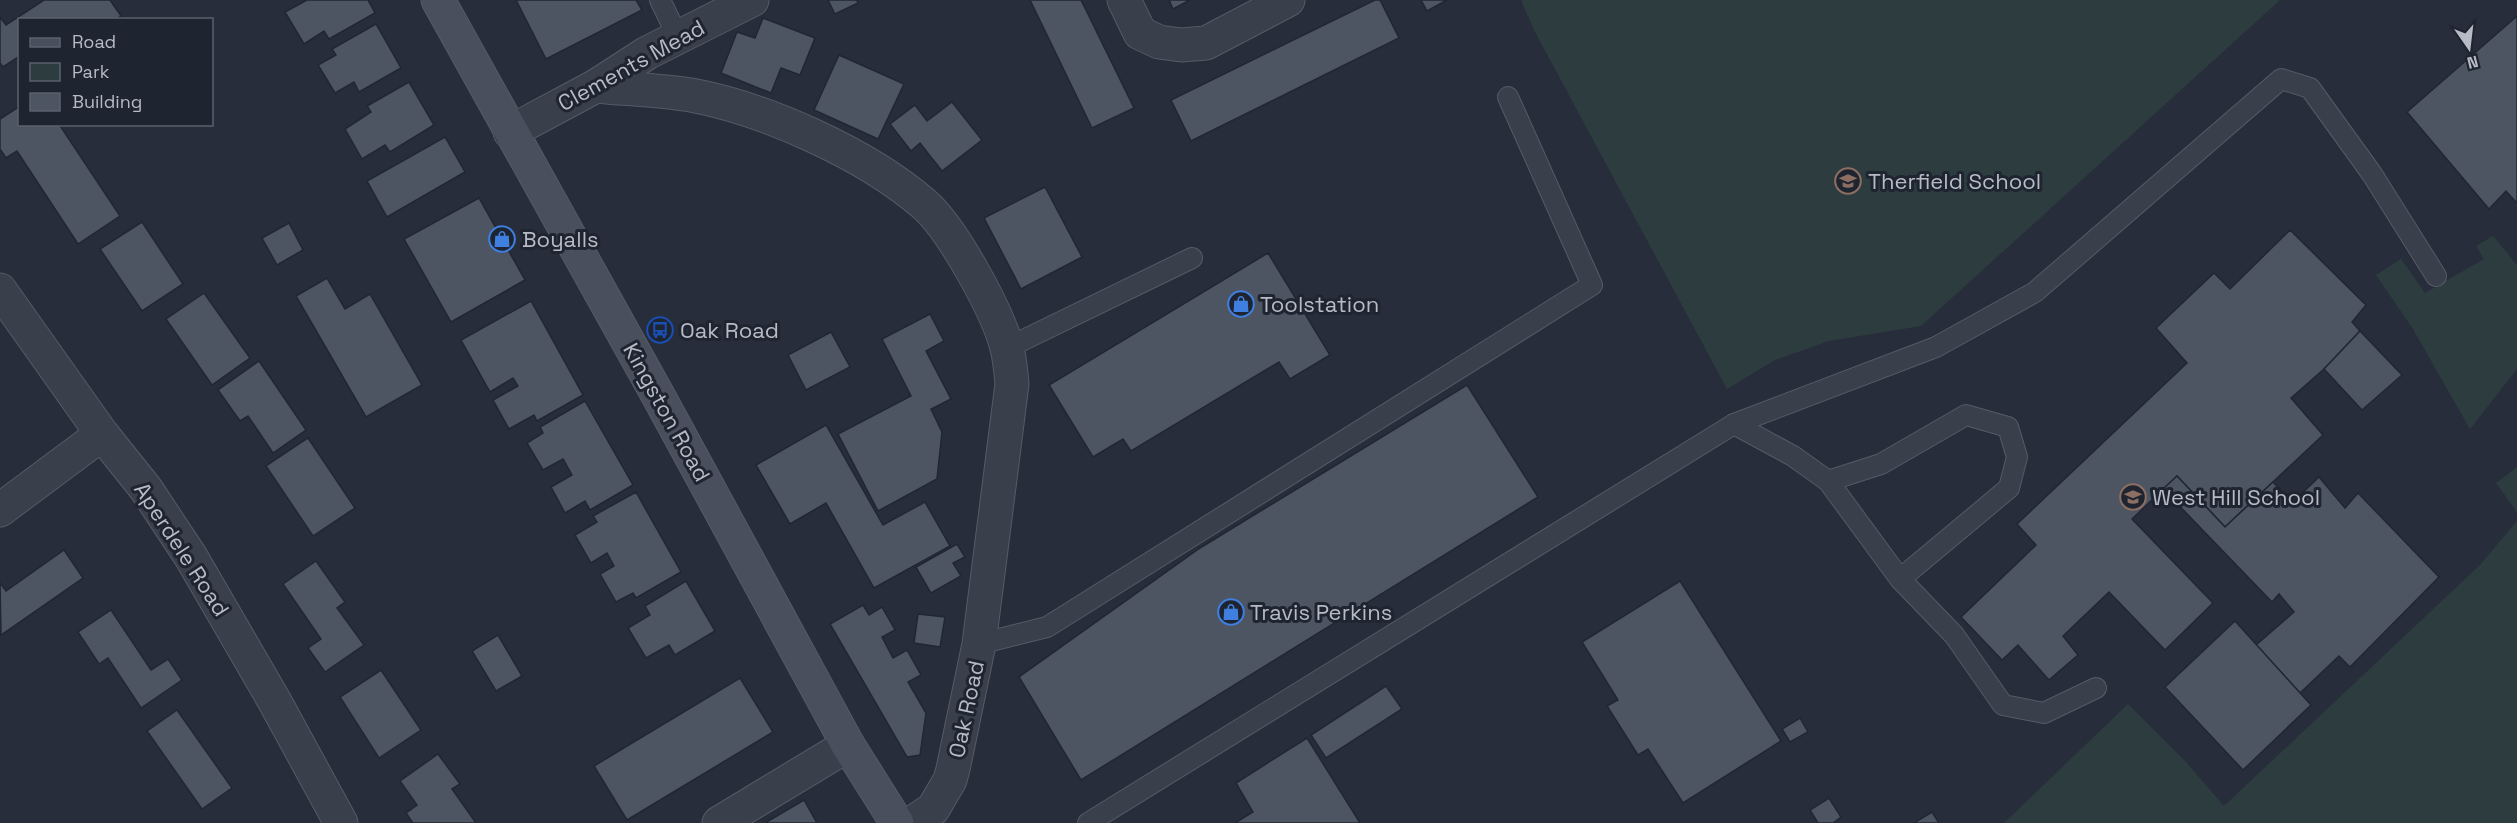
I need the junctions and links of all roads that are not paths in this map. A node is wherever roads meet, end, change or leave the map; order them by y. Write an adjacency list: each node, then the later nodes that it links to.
1 (438, 0): 9 (main road, Kingston Road)
2 (660, 0): 6 (lane)
3 (752, 0): 6 (street, Clements Mead)
4 (1124, 0): 5 (street)
5 (1288, 0)
6 (678, 37): 7 (street, Clements Mead)
7 (596, 86): 9 (street, Clements Mead); 13 (street, Oak Road)
8 (1508, 96): 19 (lane)
9 (510, 132): 21 (main road, Kingston Road)
10 (1192, 258): 13 (lane)
11 (2436, 276): 14 (lane)
12 (0, 290): 15 (street, Aperdele Road)
13 (1007, 348): 19 (street, Oak Road)
14 (1734, 423): 16 (lane); 26 (lane)
15 (102, 434): 17 (street); 22 (street, Aperdele Road)
16 (1828, 481): 18 (lane); 18 (lane)
17 (0, 510)
18 (1900, 579): 20 (lane)
19 (979, 644): 25 (street, Oak Road)
20 (2096, 688)
21 (848, 745): 23 (street); 24 (main road, Kingston Road)
22 (341, 823)
23 (719, 823)
24 (897, 823)
25 (912, 823)
26 (1088, 823)

